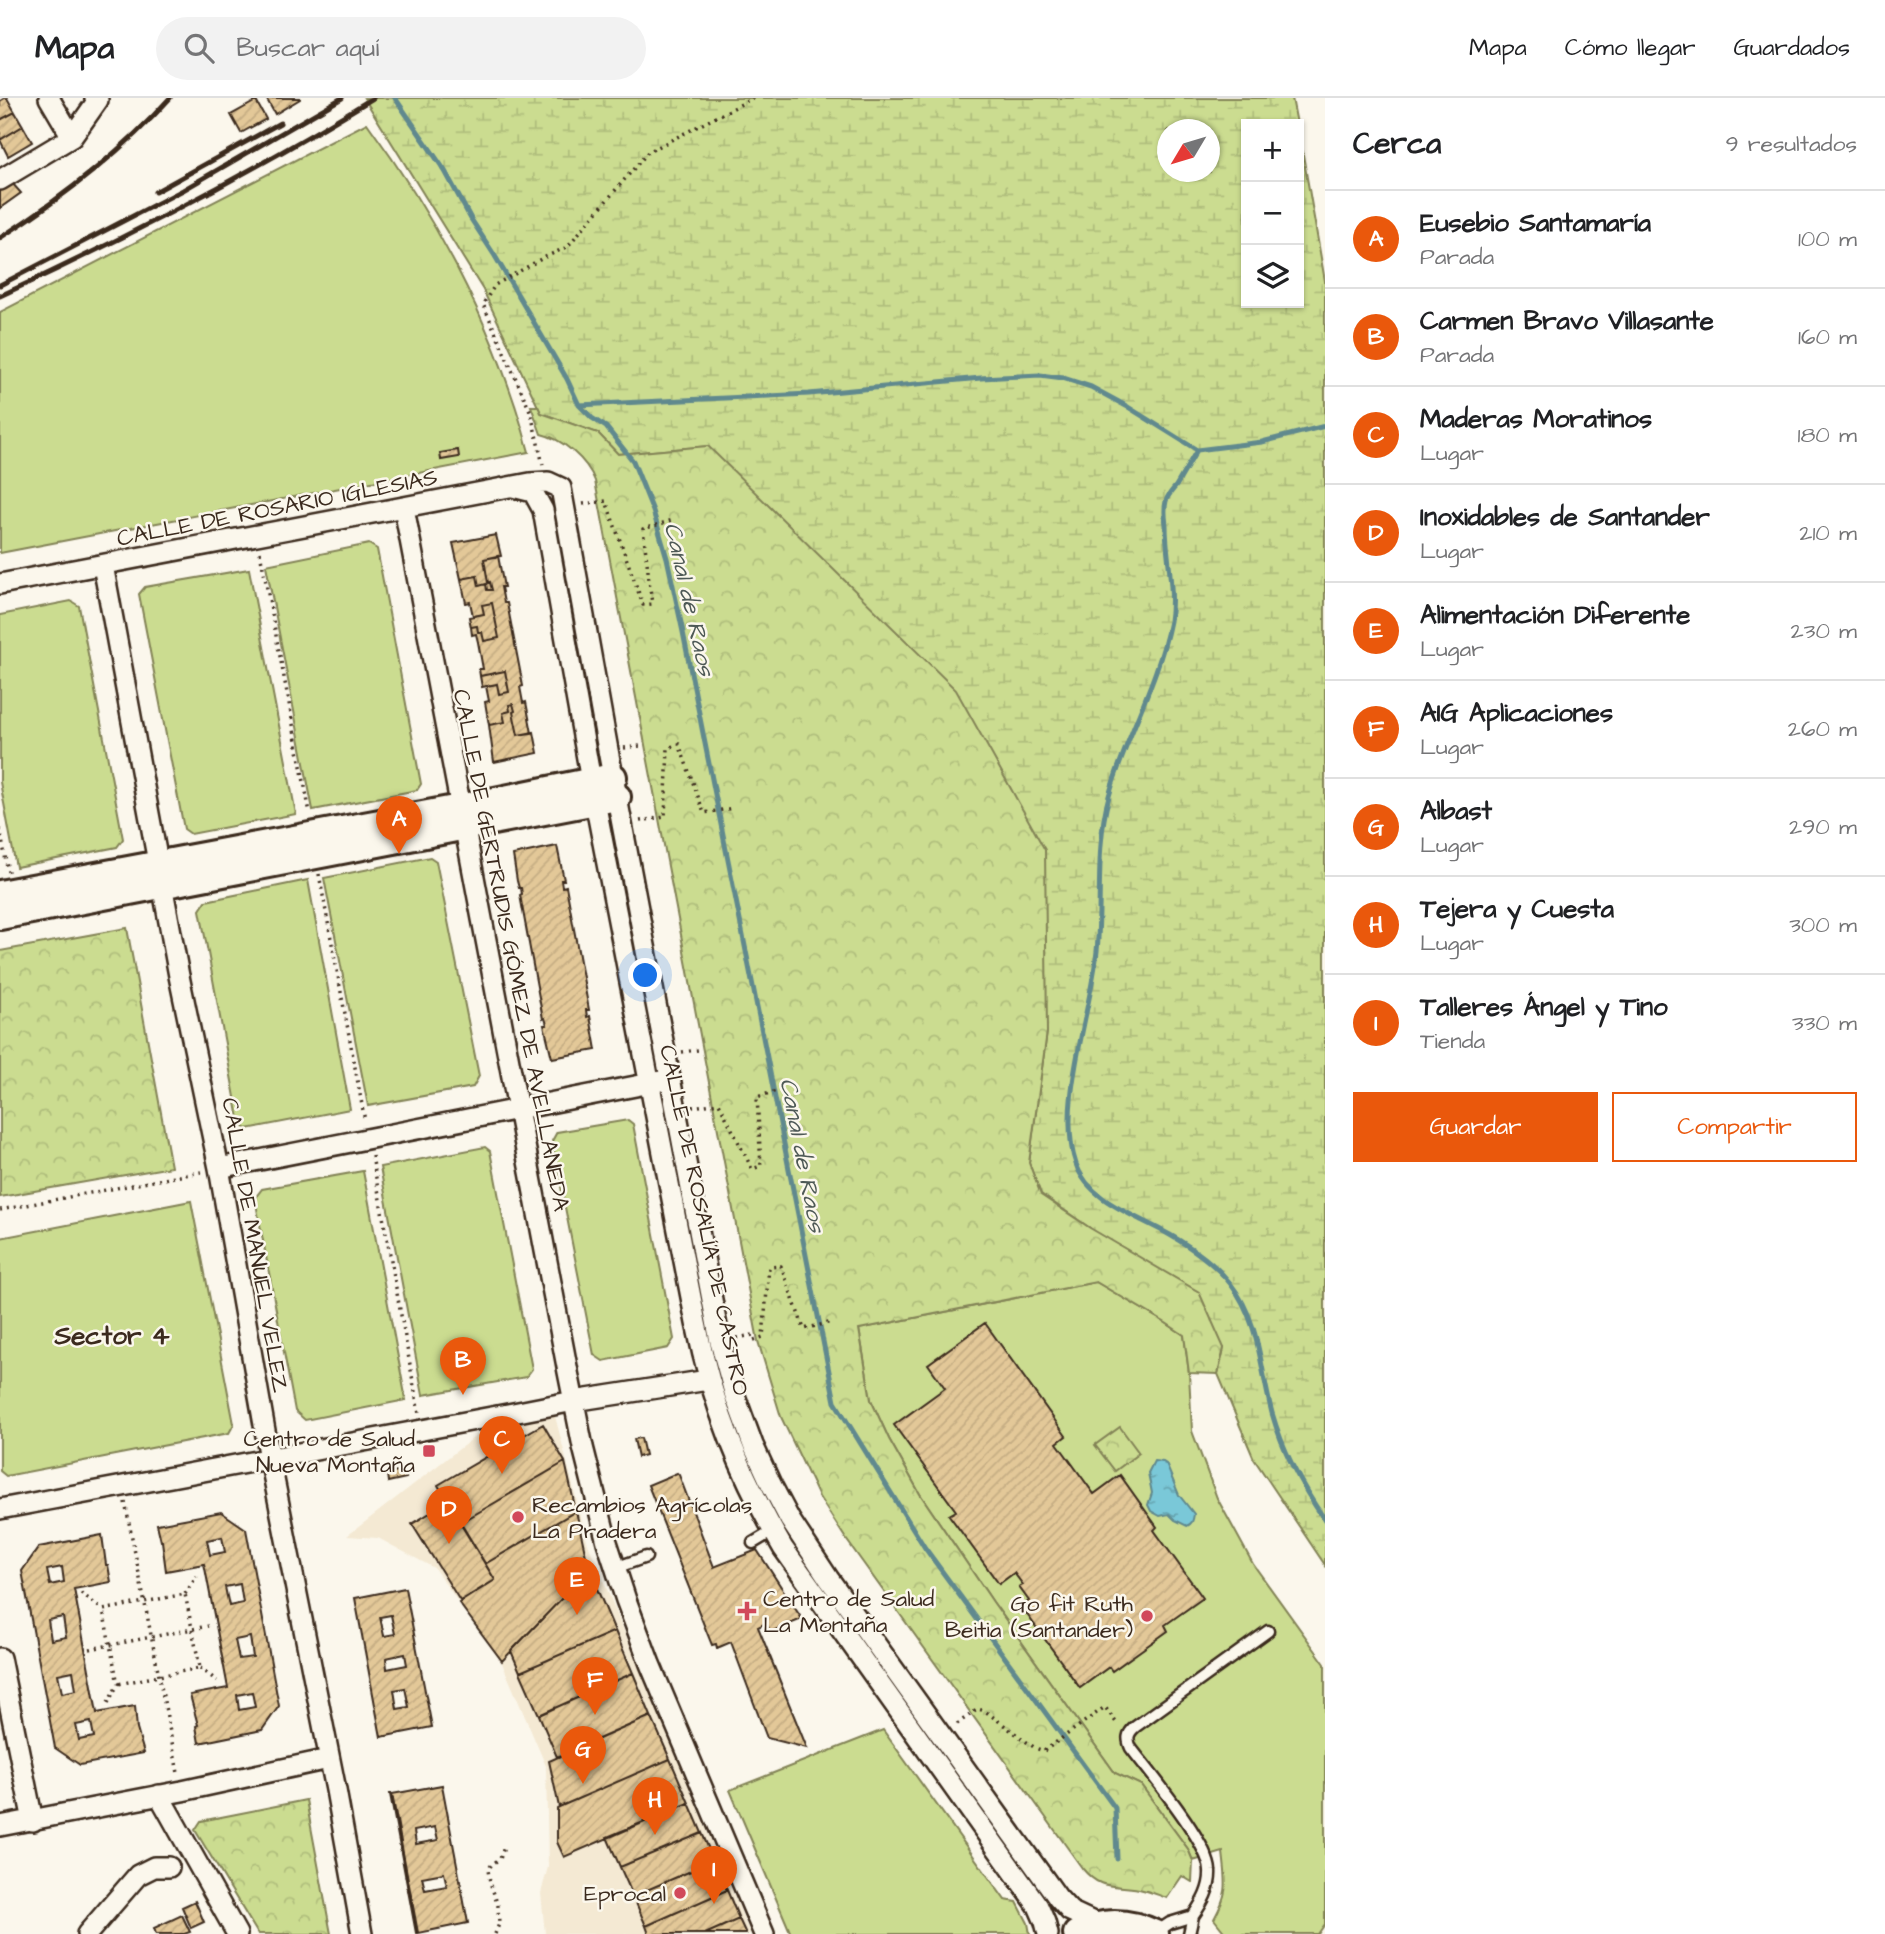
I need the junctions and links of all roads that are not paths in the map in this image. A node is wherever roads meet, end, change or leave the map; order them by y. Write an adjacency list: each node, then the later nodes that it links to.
1 (49, 98): 3 (street)
2 (95, 98): 3 (street)
3 (72, 137): 4 (street)
4 (0, 180)
5 (555, 485): 6 (street, CALLE DE ROSARIO IGLESIAS); 10 (street, CALLE DE ROSALÍA DE CASTRO)
6 (513, 487): 7 (street, CALLE DE ROSARIO IGLESIAS); 10 (street, CALLE DE ROSALÍA DE CASTRO)
7 (404, 508): 8 (street, CALLE DE ROSARIO IGLESIAS); 11 (street, CALLE DE GERTRUDIS GÓMEZ DE AVELLANEDA)
8 (103, 565): 9 (street, CALLE DE ROSARIO IGLESIAS); 12 (street, CALLE DE MANUEL VELEZ)
9 (0, 584)
10 (604, 789): 11 (main road); 15 (street, CALLE DE ROSALÍA DE CASTRO); 16 (street, CALLE DE ROSALÍA DE CASTRO)
11 (462, 817): 12 (main road); 12 (main road); 17 (street, CALLE DE GERTRUDIS GÓMEZ DE AVELLANEDA)
12 (161, 875): 13 (main road); 14 (main road); 18 (street, CALLE DE MANUEL VELEZ)
13 (6, 893)
14 (0, 916)
15 (671, 1079): 16 (street); 35 (street, CALLE DE ROSALÍA DE CASTRO)
16 (650, 1083): 17 (street); 19 (street, CALLE DE ROSALÍA DE CASTRO)
17 (517, 1109): 18 (street); 20 (street, CALLE DE GERTRUDIS GÓMEZ DE AVELLANEDA)
18 (219, 1168): 21 (street, CALLE DE MANUEL VELEZ)
19 (708, 1380): 20 (street); 23 (street, CALLE DE ROSALÍA DE CASTRO)
20 (574, 1401): 21 (street); 26 (street, CALLE DE GERTRUDIS GÓMEZ DE AVELLANEDA)
21 (270, 1459): 22 (street); 29 (street, CALLE DE MANUEL VELEZ)
22 (0, 1509)
23 (773, 1531): 24 (lane); 40 (street, CALLE DE ROSALÍA DE CASTRO)
24 (753, 1543)
25 (646, 1557): 26 (lane)
26 (615, 1568): 39 (street, CALLE DE GERTRUDIS GÓMEZ DE AVELLANEDA)
27 (1268, 1631): 34 (lane)
28 (0, 1658): 31 (street)
29 (329, 1759): 30 (street); 38 (street, CALLE DE MANUEL VELEZ)
30 (159, 1796): 31 (street); 37 (street)
31 (33, 1821): 32 (street)
32 (0, 1826)
33 (169, 1867): 36 (street)
34 (1192, 1916): 41 (lane); 42 (lane)
35 (1088, 1930): 41 (main road)
36 (88, 1934)
37 (237, 1934)
38 (362, 1934)
39 (764, 1934)
40 (1048, 1934)
41 (1155, 1934)
42 (1189, 1934)

